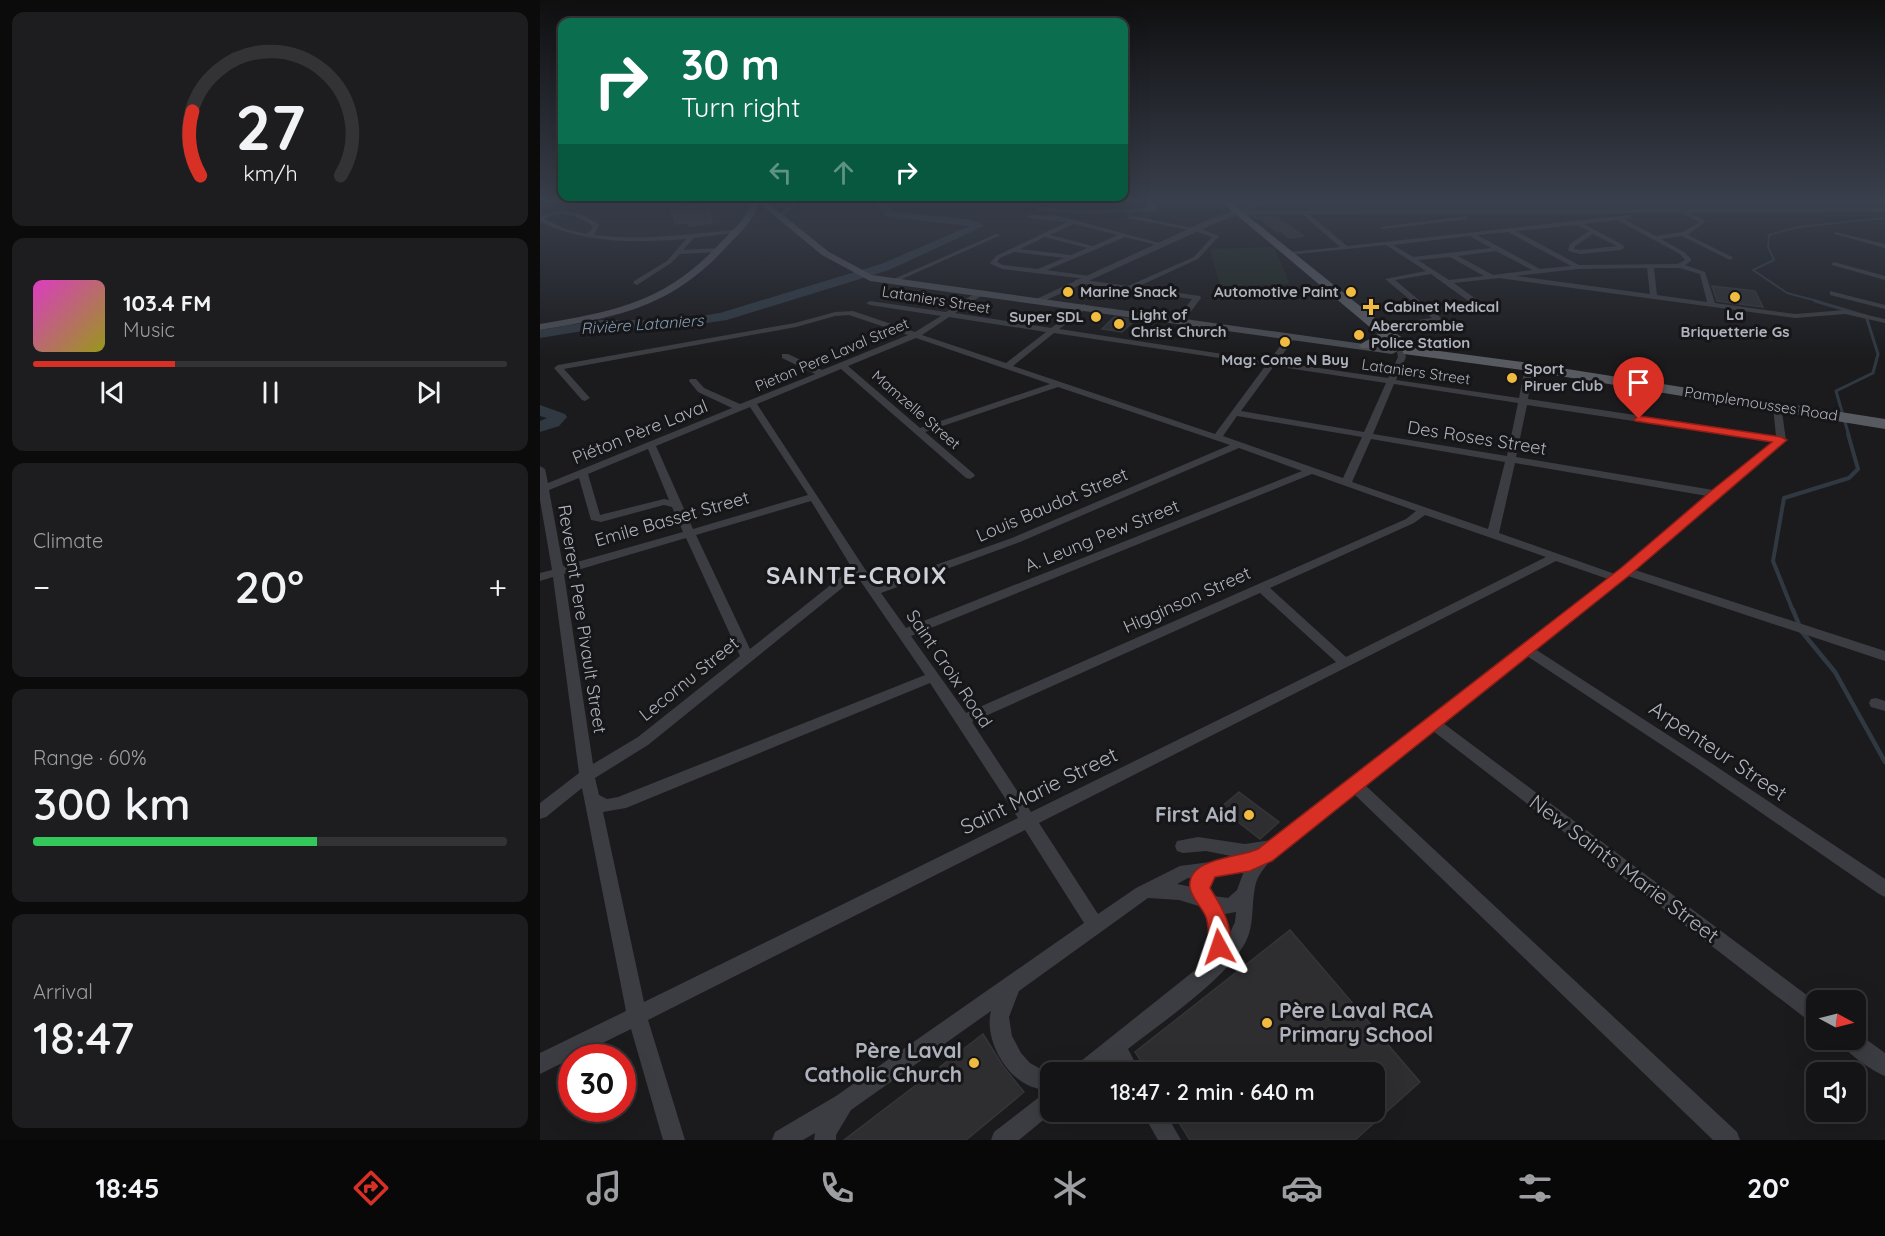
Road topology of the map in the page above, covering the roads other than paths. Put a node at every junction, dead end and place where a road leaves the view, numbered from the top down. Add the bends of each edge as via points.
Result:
1 (678, 253) edge
2 (718, 253) edge
3 (830, 253) edge
4 (957, 253) edge
5 (1005, 253) edge
6 (1039, 253) edge
7 (1081, 253) edge
8 (1141, 253) edge
9 (1202, 253) edge
10 (1297, 253) edge
11 (1403, 253) edge
12 (1458, 253) edge
13 (1504, 253) edge
14 (1552, 253) edge
15 (1683, 253) edge
16 (1720, 253) edge
17 (1290, 254) joint
18 (1450, 254) junction
19 (1071, 257) junction
20 (1730, 258) dead end
21 (1412, 259) junction
22 (1834, 264) dead end
23 (1650, 266) junction
24 (1680, 266) junction
25 (1578, 267) junction
26 (1039, 271) junction
27 (1433, 272) junction
28 (1538, 272) junction
29 (1494, 276) junction
30 (1088, 277) junction
31 (1885, 278) edge
32 (1078, 281) junction
33 (891, 282) junction
34 (1448, 282) junction
35 (637, 283) dead end
36 (1129, 289) junction
37 (1203, 291) dead end
38 (982, 292) junction
39 (1833, 292) dead end
40 (1195, 297) junction
41 (1654, 298) junction
42 (1038, 300) junction
43 (870, 303) dead end
44 (1084, 306) junction
45 (1712, 306) junction
46 (1885, 307) edge
47 (1186, 312) dead end
48 (1432, 313) junction
49 (947, 315) junction
50 (1885, 321) edge
51 (540, 327) edge
52 (1052, 331) junction
53 (916, 335) junction
54 (1292, 336) junction
55 (1394, 342) junction
56 (1361, 345) joint
57 (785, 356) dead end
58 (1270, 364) junction
59 (843, 366) junction
60 (1006, 367) junction
61 (1529, 367) junction
62 (823, 374) junction
63 (693, 381) dead end
64 (1391, 382) junction
65 (1057, 384) junction
66 (585, 398) dead end
67 (1521, 401) junction
68 (746, 406) junction
69 (1778, 407) junction
70 (1234, 413) junction
71 (1885, 424) edge
72 (920, 431) junction
73 (1217, 437) junction
74 (1366, 437) junction
75 (1781, 440) junction
76 (651, 445) junction
77 (1239, 445) junction
78 (1510, 461) junction
79 (540, 469) edge
80 (1313, 471) junction
81 (583, 473) junction
82 (970, 476) dead end
83 (1347, 482) junction
84 (542, 490) edge
85 (1715, 494) junction
86 (814, 496) junction
87 (677, 505) junction
88 (1424, 510) junction
89 (689, 533) junction
90 (1493, 534) junction
91 (1557, 556) junction
92 (858, 569) junction
93 (558, 572) junction
94 (1621, 575) junction
95 (540, 577) edge
96 (1261, 587) junction
97 (875, 591) junction
98 (903, 634) junction
99 (1527, 651) junction
100 (1885, 656) edge
101 (747, 657) junction
102 (1345, 663) junction
103 (933, 677) junction
104 (963, 720) junction
105 (1432, 723) junction
106 (587, 775) junction
107 (1354, 785) junction
108 (592, 800) junction
109 (540, 812) edge
110 (1029, 820) junction
111 (1183, 846) dead end
112 (1270, 851) junction
113 (1222, 868) junction
114 (1885, 889) edge
115 (1246, 890) junction
116 (1142, 893) junction
117 (1208, 902) junction
118 (1096, 926) junction
119 (1209, 972) junction
120 (1016, 984) junction
121 (1806, 1006) edge
122 (637, 1014) junction
123 (1115, 1048) junction
124 (1863, 1050) edge
125 (1096, 1062) edge
126 (1124, 1062) edge
127 (540, 1064) edge
128 (1885, 1066) edge
129 (1040, 1079) edge
130 (844, 1103) junction
131 (1040, 1108) edge
132 (1159, 1122) edge
133 (674, 1140) edge
134 (783, 1140) edge
135 (825, 1140) edge
136 (1002, 1140) edge
137 (1170, 1140) edge
138 (1728, 1140) edge

1 - 35 street
2 - 51 main road via 678,287 634,309
3 - 33 main road via 858,273
4 - 33 street
5 - 26 street via 993,263
6 - 19 street
7 - 19 street
8 - 30 street
9 - 36 street
10 - 17 street
11 - 21 street
12 - 18 street
13 - 28 street
14 - 25 street
15 - 24 street via 1689,260
16 - 20 street
17 - 55 main road
18 - 21 street
18 - 29 street
19 - 26 street
21 - 27 street
22 - 31 street
23 - 24 street
23 - 25 street
23 - 41 street
24 - 45 street via 1703,273
25 - 28 street
26 - 30 street
27 - 34 street
27 - 48 street via 1389,279
28 - 29 street
29 - 34 street
29 - 41 street
30 - 32 street
32 - 36 street
32 - 42 street
33 - 38 main road
34 - 48 street via 1477,304
36 - 40 street
37 - 40 street
38 - 42 main road
38 - 49 street, Pieton Pere Laval Street
39 - 46 street
40 - 47 street via 1197,300
41 - 45 street
42 - 44 main road
43 - 49 street, Lataniers Street
44 - 52 street
44 - 54 main road
45 - 50 street via 1800,317 1843,312
48 - 55 street via 1438,319
49 - 52 street, Lataniers Street
49 - 53 street, Pieton Pere Laval Street
52 - 58 street, Lataniers Street
52 - 60 street
53 - 59 street, Pieton Pere Laval Street
53 - 60 street
53 - 66 street via 845,313 558,369
54 - 56 main road
54 - 58 street
55 - 56 main road
55 - 61 main road, Pamplemousses Road
55 - 64 street via 1402,357
57 - 62 street
58 - 64 street, Lataniers Street
58 - 70 street
59 - 62 street, Pieton Pere Laval Street
59 - 72 street, Mamzelle Street
60 - 65 street
61 - 67 street
61 - 69 main road, Pamplemousses Road
62 - 68 street, Pieton Pere Laval Street
63 - 68 street via 701,390
64 - 67 street, Lataniers Street
64 - 74 street
65 - 72 street
65 - 73 street
67 - 75 street, Lataniers Street
67 - 78 street
68 - 76 street, Piéton Père Laval
68 - 86 street, Saint Croix Road
69 - 71 main road, Pamplemousses Road
69 - 75 street
70 - 73 street
70 - 74 street, Des Roses Street
72 - 82 street, Mamzelle Street
73 - 77 street
74 - 78 street, Des Roses Street
74 - 83 street
75 - 85 street
76 - 81 street, Piéton Père Laval
76 - 87 street
77 - 80 street
77 - 97 street, Louis Baudot Street via 1016,540
78 - 85 street, Des Roses Street
78 - 90 street
79 - 84 street, Reverent Pere Pivault Street
80 - 83 street
80 - 98 street, A. Leung Pew Street
81 - 84 street, Piéton Père Laval
81 - 87 street via 595,518 663,502
83 - 88 street
84 - 93 street, Reverent Pere Pivault Street
85 - 94 street
86 - 89 street, Emile Basset Street
86 - 92 street, Saint Croix Road
87 - 89 street
88 - 90 street
88 - 96 street, Higginson Street via 1410,521
89 - 93 street, Emile Basset Street
89 - 101 street
90 - 91 street
91 - 94 street
91 - 102 street, Saint Marie Street
92 - 97 street, Saint Croix Road
92 - 101 street, Lecornu Street
93 - 95 street, Emile Basset Street
93 - 106 street, Reverent Pere Pivault Street
94 - 99 street
94 - 100 street
96 - 102 street
96 - 104 street, Higginson Street
97 - 98 street, Saint Croix Road
98 - 103 street, Saint Croix Road
99 - 105 street
99 - 114 street, Arpenteur Street
101 - 106 street, Lecornu Street via 643,741
102 - 110 street, Saint Marie Street
103 - 104 street, Saint Croix Road
103 - 108 street via 620,803 605,806
104 - 110 street, Saint Croix Road
105 - 107 street
105 - 121 street, New Saints Marie Street
106 - 108 street, Reverent Pere Pivault Street
106 - 109 street, Lecornu Street
107 - 112 street
107 - 138 street
108 - 122 street, Reverent Pere Pivault Street
110 - 118 street, Saint Croix Road
110 - 122 street, Saint Marie Street
111 - 112 street via 1191,843
112 - 113 street via 1250,862
112 - 115 street via 1255,866
113 - 115 street via 1241,874
113 - 116 street via 1186,871
113 - 117 street via 1208,871 1200,883
115 - 117 street via 1232,906 1219,907
115 - 119 street via 1244,922 1237,940
116 - 117 street via 1166,890
116 - 118 street
117 - 119 street via 1216,916 1219,938
118 - 120 street
119 - 123 street
120 - 129 street via 1001,1004 998,1024 1002,1042 1019,1068
120 - 130 street
122 - 127 street, Saint Marie Street
122 - 133 street, Reverent Pere Pivault Street
123 - 125 street
123 - 126 street
124 - 128 street
130 - 134 street
130 - 135 street
131 - 136 street
132 - 137 street

